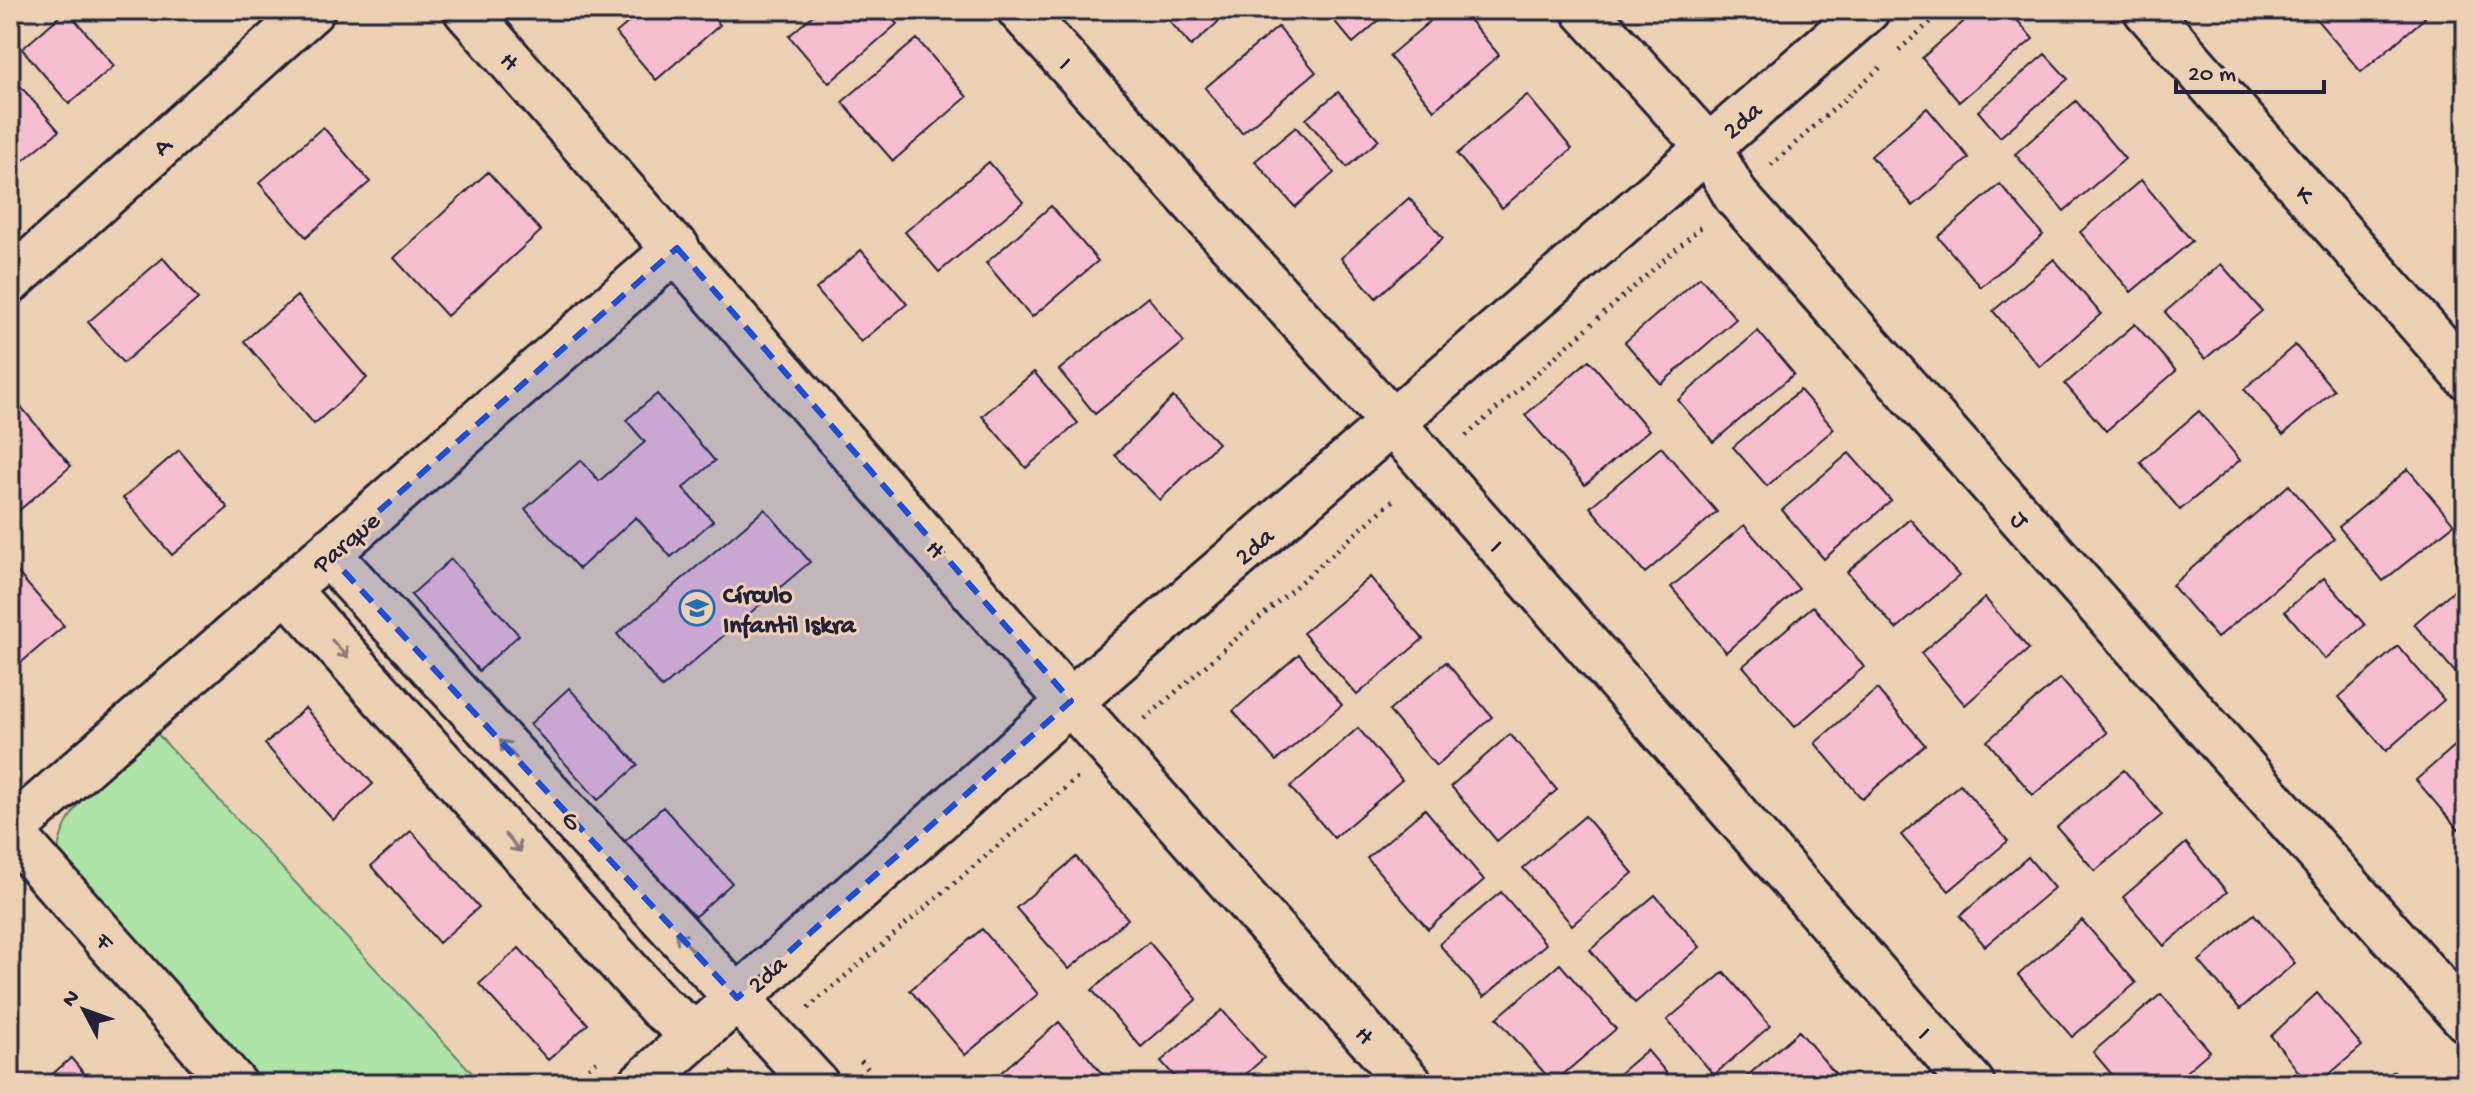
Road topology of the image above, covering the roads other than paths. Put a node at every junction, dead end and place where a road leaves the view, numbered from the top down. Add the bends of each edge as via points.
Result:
1 (312, 10) edge
2 (466, 10) edge
3 (1020, 10) edge
4 (1584, 10) edge
5 (1867, 10) edge
6 (2146, 10) edge
7 (1709, 148) junction
8 (677, 248) junction
9 (10, 281) edge
10 (2466, 376) edge
11 (1393, 424) junction
12 (329, 555) junction
13 (288, 591) junction
14 (1071, 701) junction
15 (10, 831) edge
16 (737, 998) junction
17 (2466, 1019) edge
18 (697, 1035) junction
19 (234, 1084) edge
20 (641, 1084) edge
21 (816, 1084) edge
22 (1410, 1084) edge
23 (1972, 1084) edge

1 - 9 street, A
2 - 8 street, H
3 - 11 street, I
4 - 7 street, J
5 - 7 street, 2da
6 - 10 street, K
7 - 11 street, 2da
7 - 17 street, J via 1736,196
8 - 12 street, Parque
8 - 14 street, H
11 - 14 street, 2da
11 - 23 street, I
12 - 13 street, Parque
16 -> 12 street, G
13 - 15 street, Parque
13 -> 18 street via 660,1007
14 - 16 street, 2da
14 - 22 street, H
15 - 19 street, F
16 - 18 street, 2da
16 - 21 street, G
18 - 20 street, 2da

